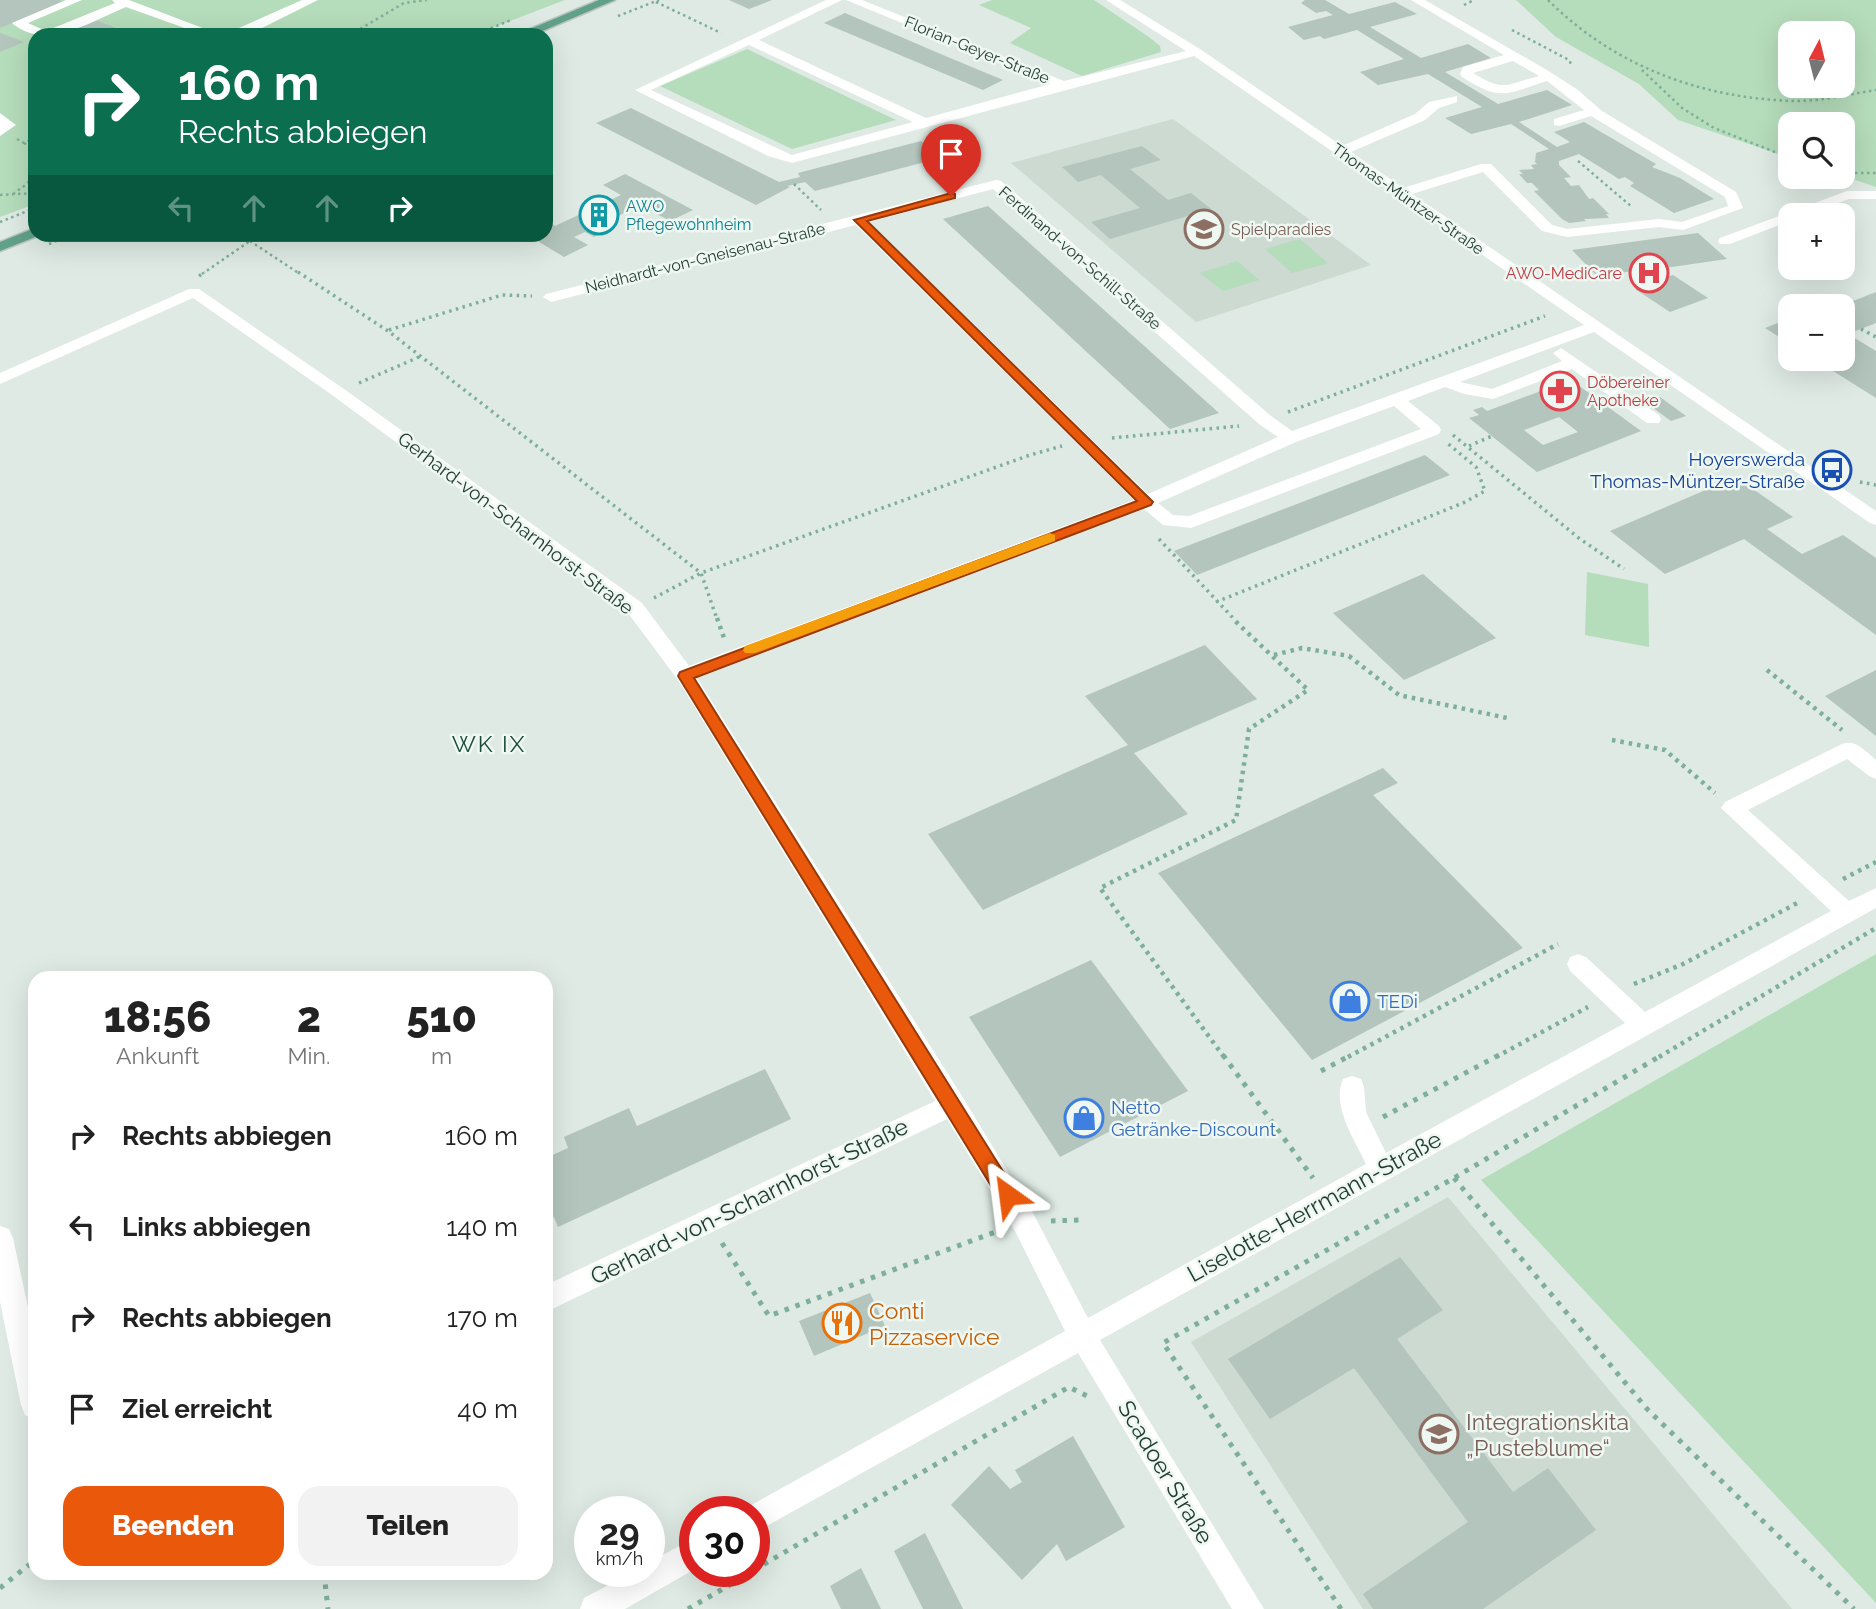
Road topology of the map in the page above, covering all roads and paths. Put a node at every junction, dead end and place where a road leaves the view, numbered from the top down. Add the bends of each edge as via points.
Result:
1 (76, 0) edge
2 (312, 0) edge
3 (408, 0) edge
4 (427, 0) edge
5 (609, 0) edge
6 (836, 0) edge
7 (852, 0) edge
8 (1112, 0) edge
9 (1417, 0) edge
10 (1474, 0) edge
11 (1548, 0) edge
12 (122, 1) edge
13 (655, 2) edge
14 (404, 3) junction
15 (1474, 10) dead end
16 (30, 28) edge
17 (62, 28) edge
18 (196, 28) edge
19 (252, 28) edge
20 (362, 28) edge
21 (539, 28) edge
22 (1510, 29) dead end
23 (747, 42) junction
24 (1196, 52) junction
25 (1515, 56) junction
26 (1571, 64) dead end
27 (1641, 69) junction
28 (1549, 77) junction
29 (1063, 85) junction
30 (1876, 90) edge
31 (1452, 99) dead end
32 (1593, 111) junction
33 (0, 117) edge
34 (1559, 122) dead end
35 (926, 123) junction
36 (0, 132) edge
37 (24, 143) dead end
38 (28, 145) edge
39 (1341, 152) junction
40 (1778, 153) edge
41 (1578, 161) dead end
42 (1855, 173) edge
43 (1876, 173) edge
44 (28, 183) edge
45 (794, 184) dead end
46 (28, 193) edge
47 (1401, 193) junction
48 (13, 194) junction
49 (0, 195) edge
50 (1876, 195) edge
51 (1826, 203) edge
52 (28, 211) edge
53 (1636, 211) dead end
54 (859, 220) junction
55 (1778, 221) edge
56 (0, 222) edge
57 (837, 225) junction
58 (28, 235) edge
59 (1725, 241) dead end
60 (249, 242) edge
61 (252, 242) edge
62 (0, 247) edge
63 (194, 292) junction
64 (551, 297) joint
65 (1551, 313) dead end
66 (1594, 327) junction
67 (1861, 328) dead end
68 (388, 331) junction
69 (1876, 337) edge
70 (1550, 343) junction
71 (419, 357) junction
72 (1572, 363) junction
73 (0, 379) edge
74 (1447, 382) junction
75 (338, 392) junction
76 (1397, 400) junction
77 (1653, 419) dead end
78 (1265, 420) junction
79 (1433, 430) junction
80 (1492, 436) dead end
81 (1290, 438) junction
82 (1082, 441) junction
83 (1469, 446) junction
84 (1138, 505) junction
85 (1876, 519) edge
86 (1624, 569) dead end
87 (701, 573) junction
88 (1216, 602) junction
89 (635, 608) junction
90 (1273, 655) junction
91 (730, 657) junction
92 (1767, 670) dead end
93 (685, 676) junction
94 (1507, 718) dead end
95 (1843, 731) dead end
96 (1612, 740) dead end
97 (1876, 771) edge
98 (1732, 808) junction
99 (1876, 897) edge
100 (1848, 913) junction
101 (1876, 928) edge
102 (1558, 944) dead end
103 (1578, 964) dead end
104 (1643, 1025) junction
105 (1321, 1071) dead end
106 (1352, 1087) dead end
107 (953, 1104) junction
108 (1381, 1169) junction
109 (1454, 1178) junction
110 (1328, 1198) junction
111 (708, 1220) junction
112 (1081, 1220) dead end
113 (1024, 1222) junction
114 (0, 1238) edge
115 (553, 1296) edge
116 (1082, 1335) junction
117 (28, 1372) edge
118 (1090, 1397) dead end
119 (770, 1510) edge
120 (770, 1561) edge
121 (679, 1562) edge
122 (28, 1566) edge
123 (325, 1580) edge
124 (726, 1587) edge
125 (0, 1588) edge
126 (328, 1609) edge
127 (595, 1609) edge
128 (688, 1609) edge
129 (1249, 1609) edge
130 (1341, 1609) edge
131 (1853, 1609) edge

1 - 16 street via 18,23
2 - 19 street
3 - 14 path
4 - 14 path
5 - 21 main road
6 - 23 street
7 - 29 street, Florian-Geyer-Straße
8 - 24 street, Thomas-Müntzer-Straße
9 - 25 street
10 - 15 path via 1463,4
11 - 27 path via 1589,36
12 - 17 street
12 - 18 street
13 - 23 path
14 - 20 path
22 - 26 path
23 - 35 street
23 - 35 street, Florian-Geyer-Straße via 641,90 792,159
24 - 29 street, Florian-Geyer-Straße
24 - 39 street, Thomas-Müntzer-Straße
25 - 28 street
25 - 28 street via 1466,74 1490,89 1503,90
27 - 30 path via 1725,92 1797,101
27 - 40 path via 1682,108 1714,128
28 - 32 street
29 - 35 street, Florian-Geyer-Straße
31 - 39 street
32 - 34 street
32 - 47 street via 1731,195 1736,208 1683,226 1659,223 1567,233 1547,228 1486,167
33 - 36 street via 9,125
37 - 38 path
39 - 47 street, Thomas-Müntzer-Straße
41 - 53 path
42 - 43 path
44 - 48 path
45 - 57 path
46 - 48 path
47 - 66 street, Thomas-Müntzer-Straße
48 - 49 path
50 - 51 street via 1847,195
52 - 56 path
54 - 57 street, Neidhardt-von-Gneisenau-Straße
54 - 78 street, Ferdinand-von-Schill-Straße via 996,184
54 - 82 street
55 - 59 street
57 - 64 street, Neidhardt-von-Gneisenau-Straße
58 - 62 main road
60 - 63 path via 196,278
61 - 68 path
63 - 73 street
63 - 75 street, Gerhard-von-Scharnhorst-Straße
64 - 68 path via 502,295
65 - 78 path
66 - 70 street
66 - 85 street, Thomas-Müntzer-Straße
67 - 69 path
68 - 71 path
70 - 72 street
70 - 74 street
71 - 75 path
71 - 87 path
72 - 74 street via 1493,394
72 - 77 street
74 - 76 street
75 - 89 street, Gerhard-von-Scharnhorst-Straße
76 - 79 street
76 - 81 street
78 - 81 street, Ferdinand-von-Schill-Straße
78 - 82 path via 1223,429
79 - 83 path via 1444,429
79 - 84 street via 1191,522 1169,521
79 - 88 path via 1476,467 1485,491
80 - 83 path
81 - 84 street
82 - 84 street
82 - 87 path via 1030,455
83 - 86 path via 1580,539
84 - 88 path
84 - 91 street
87 - 89 path
87 - 91 path
88 - 90 path
89 - 93 street, Gerhard-von-Scharnhorst-Straße
90 - 94 path via 1302,648 1349,656 1399,695
90 - 110 path via 1308,690 1249,729 1236,820 1100,888
91 - 93 street
92 - 95 path
93 - 107 street, Gerhard-von-Scharnhorst-Straße
96 - 98 path via 1665,750
97 - 98 street via 1849,749
98 - 100 street
99 - 100 street, Liselotte-Herrmann-Straße
100 - 104 street, Liselotte-Herrmann-Straße
101 - 109 path
102 - 105 path
103 - 104 street
104 - 108 street, Liselotte-Herrmann-Straße
106 - 108 street via 1353,1112
107 - 111 street, Gerhard-von-Scharnhorst-Straße
107 - 113 street, Gerhard-von-Scharnhorst-Straße
108 - 110 street, Liselotte-Herrmann-Straße
109 - 130 path via 1163,1343
109 - 131 path via 1648,1410
110 - 116 street, Liselotte-Herrmann-Straße
111 - 113 path via 769,1316
111 - 115 street, Gerhard-von-Scharnhorst-Straße
112 - 113 path
113 - 116 street, Gerhard-von-Scharnhorst-Straße
114 - 117 street
116 - 119 street, Liselotte-Herrmann-Straße
116 - 129 street, Scadoer Straße
118 - 120 path via 1069,1387
121 - 127 street
122 - 125 path
123 - 126 path
124 - 128 path

